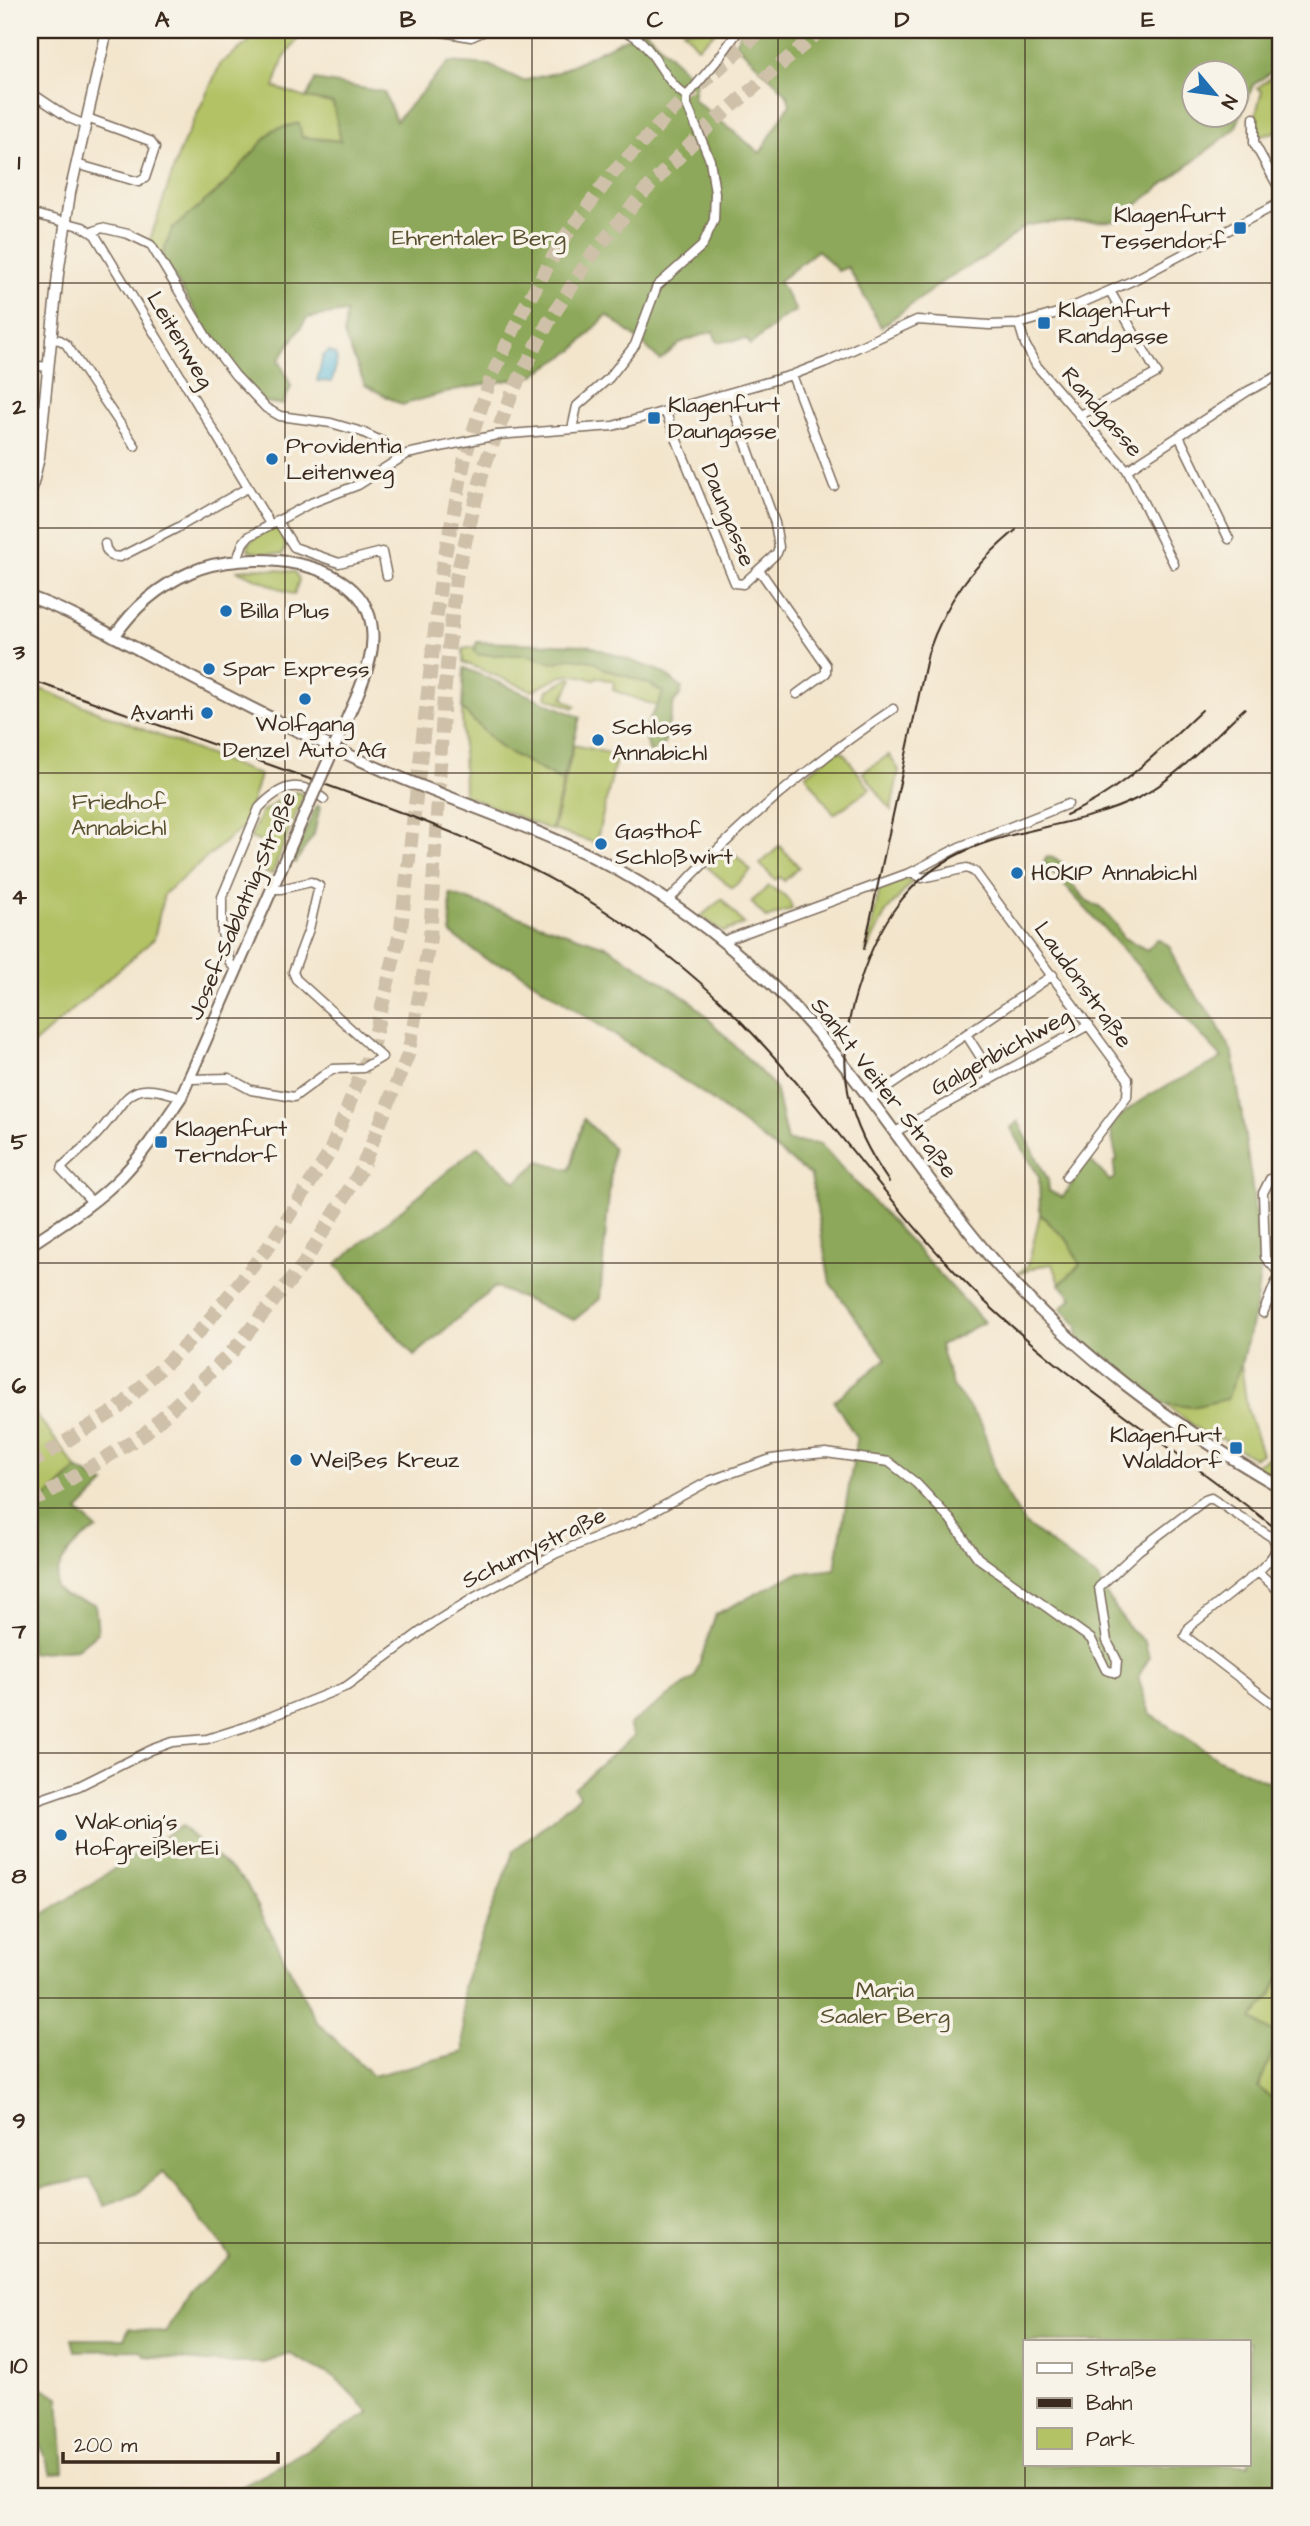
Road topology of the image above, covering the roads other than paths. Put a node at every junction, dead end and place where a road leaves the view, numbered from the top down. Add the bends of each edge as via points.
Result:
1 (107, 30) edge
2 (432, 30) edge
3 (488, 30) edge
4 (618, 30) edge
5 (739, 30) edge
6 (628, 31) edge
7 (30, 92) edge
8 (687, 96) junction
9 (1254, 118) dead end
10 (86, 122) junction
11 (76, 164) junction
12 (1280, 190) edge
13 (1280, 205) edge
14 (30, 213) edge
15 (66, 222) junction
16 (92, 232) junction
17 (1110, 291) junction
18 (1019, 324) junction
19 (50, 339) junction
20 (30, 365) edge
21 (48, 368) junction
22 (1280, 374) edge
23 (792, 375) junction
24 (728, 394) junction
25 (665, 411) junction
26 (1079, 416) junction
27 (572, 429) junction
28 (1179, 436) junction
29 (135, 446) dead end
30 (399, 458) junction
31 (1127, 470) junction
32 (834, 486) dead end
33 (247, 488) junction
34 (30, 496) edge
35 (273, 522) junction
36 (1229, 539) dead end
37 (105, 544) dead end
38 (237, 560) junction
39 (1174, 564) dead end
40 (760, 571) junction
41 (387, 576) dead end
42 (30, 597) edge
43 (114, 636) junction
44 (797, 694) dead end
45 (893, 709) dead end
46 (324, 799) dead end
47 (1068, 804) dead end
48 (912, 872) junction
49 (272, 889) junction
50 (668, 901) junction
51 (723, 941) junction
52 (236, 970) junction
53 (1053, 975) junction
54 (1089, 1025) junction
55 (966, 1034) junction
56 (190, 1079) junction
57 (990, 1080) junction
58 (181, 1097) junction
59 (871, 1099) junction
60 (895, 1132) junction
61 (1280, 1174) edge
62 (1066, 1177) dead end
63 (92, 1202) junction
64 (30, 1245) edge
65 (1280, 1273) edge
66 (1263, 1312) dead end
67 (1280, 1486) edge
68 (1258, 1572) junction
69 (1280, 1592) edge
70 (1280, 1709) edge
71 (30, 1803) edge

1 - 10 street
2 - 3 street via 471,37
4 - 6 street
5 - 8 street
6 - 8 street via 673,86
7 - 10 street via 69,118
8 - 27 street via 710,160 714,220 702,246 657,286 635,345 609,378 577,407
9 - 12 street via 1254,144
10 - 11 street
10 - 11 street via 150,141 155,148 145,178 139,182
11 - 15 street
13 - 17 street
14 - 15 street
15 - 16 street
15 - 19 street
16 - 30 street via 102,228 151,245 209,341 265,408 280,416 362,432 383,442
16 - 33 street, Leitenweg
17 - 18 street
17 - 26 street via 1157,373
18 - 23 street via 918,320
18 - 26 street, Randgasse via 1036,365
19 - 21 street
19 - 29 street via 66,344
20 - 21 street
21 - 34 street
22 - 28 street
23 - 24 street
23 - 32 street
24 - 25 street
24 - 40 street, Daungasse via 779,539 777,553
25 - 27 street via 613,426
25 - 40 street, Daungasse via 735,583 743,584
26 - 31 street, Randgasse
27 - 30 street via 497,435
28 - 31 street
28 - 36 street
30 - 35 street via 358,485
31 - 39 street, Randgasse
33 - 35 street, Leitenweg
33 - 37 street via 120,557 110,556
35 - 38 street via 243,543
35 - 41 street, Leitenweg via 294,547 339,562 382,552
38 - 43 main road, Josef-Sablatnig-Straße via 192,571 168,584 144,601
38 - 49 main road, Josef-Sablatnig-Straße, bridge via 274,560 339,580 360,599 370,618 373,643 356,696
40 - 44 street via 826,665 826,673
42 - 43 main road, Sankt Veiter Straße
43 - 50 main road, Sankt Veiter Straße via 344,753 567,844
45 - 50 street via 832,750 753,814
46 - 52 street via 305,788 289,786 259,808 222,897 222,933
47 - 48 street, Laudonstraße via 959,847
48 - 51 street, Laudonstraße
48 - 53 street, Laudonstraße via 922,878 967,868 975,872
49 - 52 main road, Josef-Sablatnig-Straße
49 - 56 street via 312,882 319,886 293,968 295,976 382,1057 363,1068 332,1069 294,1097 251,1090 229,1078
50 - 51 main road, Sankt Veiter Straße
51 - 59 main road, Sankt Veiter Straße via 808,1021
52 - 56 main road, Josef-Sablatnig-Straße
53 - 54 street, Laudonstraße
53 - 55 street
54 - 57 street, Galgenbichlweg
54 - 62 street, Laudonstraße via 1128,1079 1129,1091
55 - 57 street
55 - 59 street
56 - 58 main road, Josef-Sablatnig-Straße
57 - 60 street, Galgenbichlweg
58 - 63 main road, Josef-Sablatnig-Straße via 143,1153
58 - 63 street via 145,1089 130,1093 102,1130 66,1162 62,1170
59 - 60 main road, Sankt Veiter Straße
60 - 67 main road, Sankt Veiter Straße via 990,1257 1072,1342 1159,1411
61 - 65 street via 1270,1179 1264,1193 1265,1257
63 - 64 main road, Josef-Sablatnig-Straße
65 - 66 street
68 - 69 street
68 - 70 street via 1189,1626 1185,1636
68 - 71 street, Schumystraße via 1276,1553 1273,1538 1211,1498 1205,1500 1099,1587 1116,1673 1106,1670 1091,1639 978,1558 950,1519 889,1462 826,1453 771,1460 709,1481 634,1522 517,1573 427,1627 347,1686 245,1727 151,1750 79,1786

